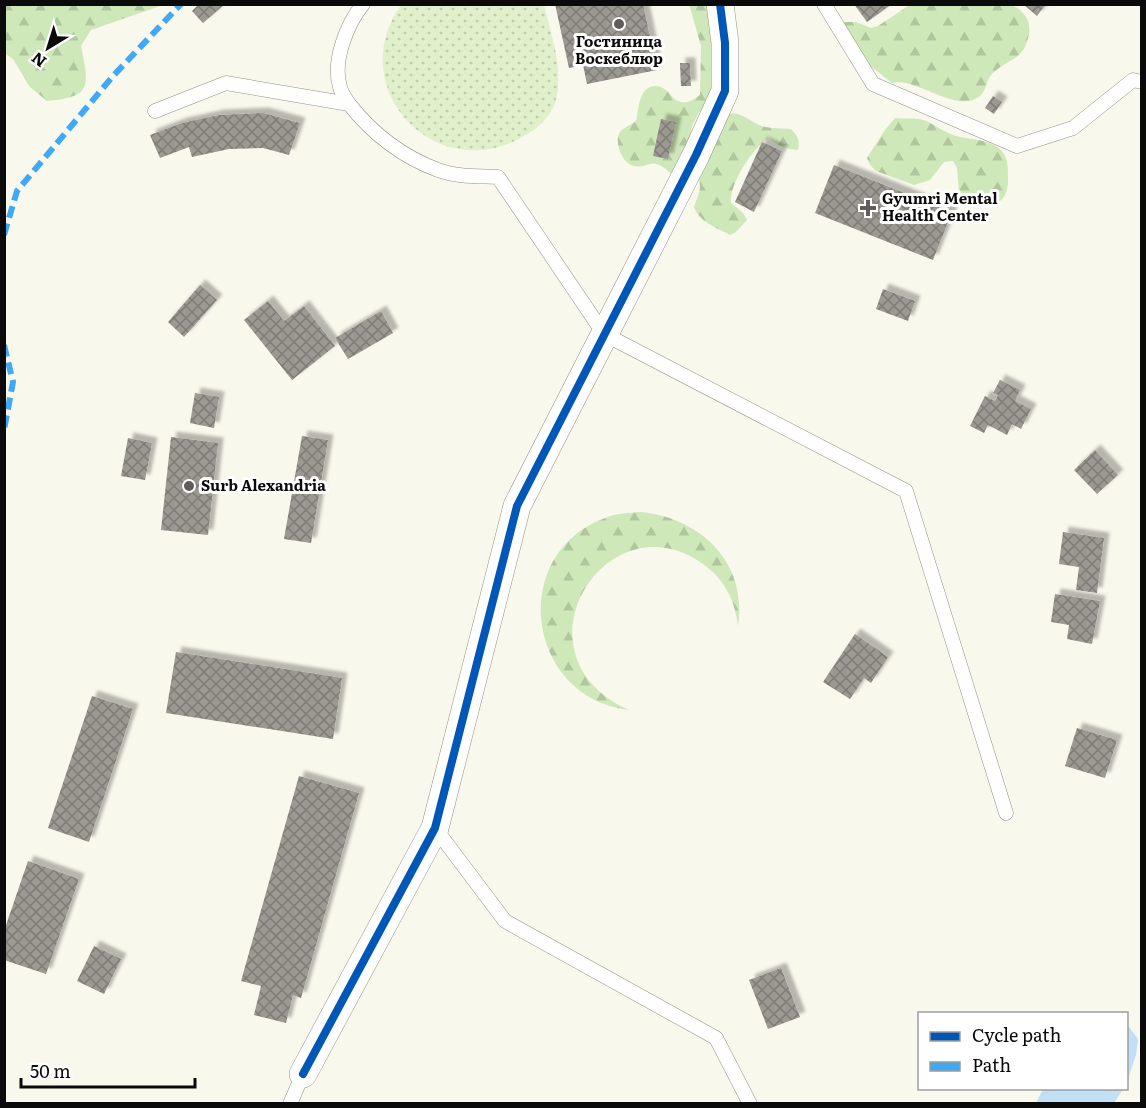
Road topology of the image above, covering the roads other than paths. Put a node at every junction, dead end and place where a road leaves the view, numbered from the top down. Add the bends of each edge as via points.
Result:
1 (363, 4) edge
2 (720, 4) edge
3 (824, 4) edge
4 (1142, 82) edge
5 (349, 104) junction
6 (155, 111) dead end
7 (604, 334) junction
8 (1006, 813) dead end
9 (435, 828) junction
10 (303, 1074) joint
11 (290, 1104) edge
12 (750, 1104) edge

1 - 5 lane via 344,36 339,62 339,86
2 - 7 street via 725,43 724,91 696,155
3 - 4 lane via 873,84 1017,146 1073,128 1133,80
5 - 6 lane via 226,83
5 - 7 lane via 386,142 438,170 463,176 498,177
7 - 8 lane via 906,491
7 - 9 street via 517,506
9 - 10 street
9 - 12 lane via 505,921 716,1038
10 - 11 lane

